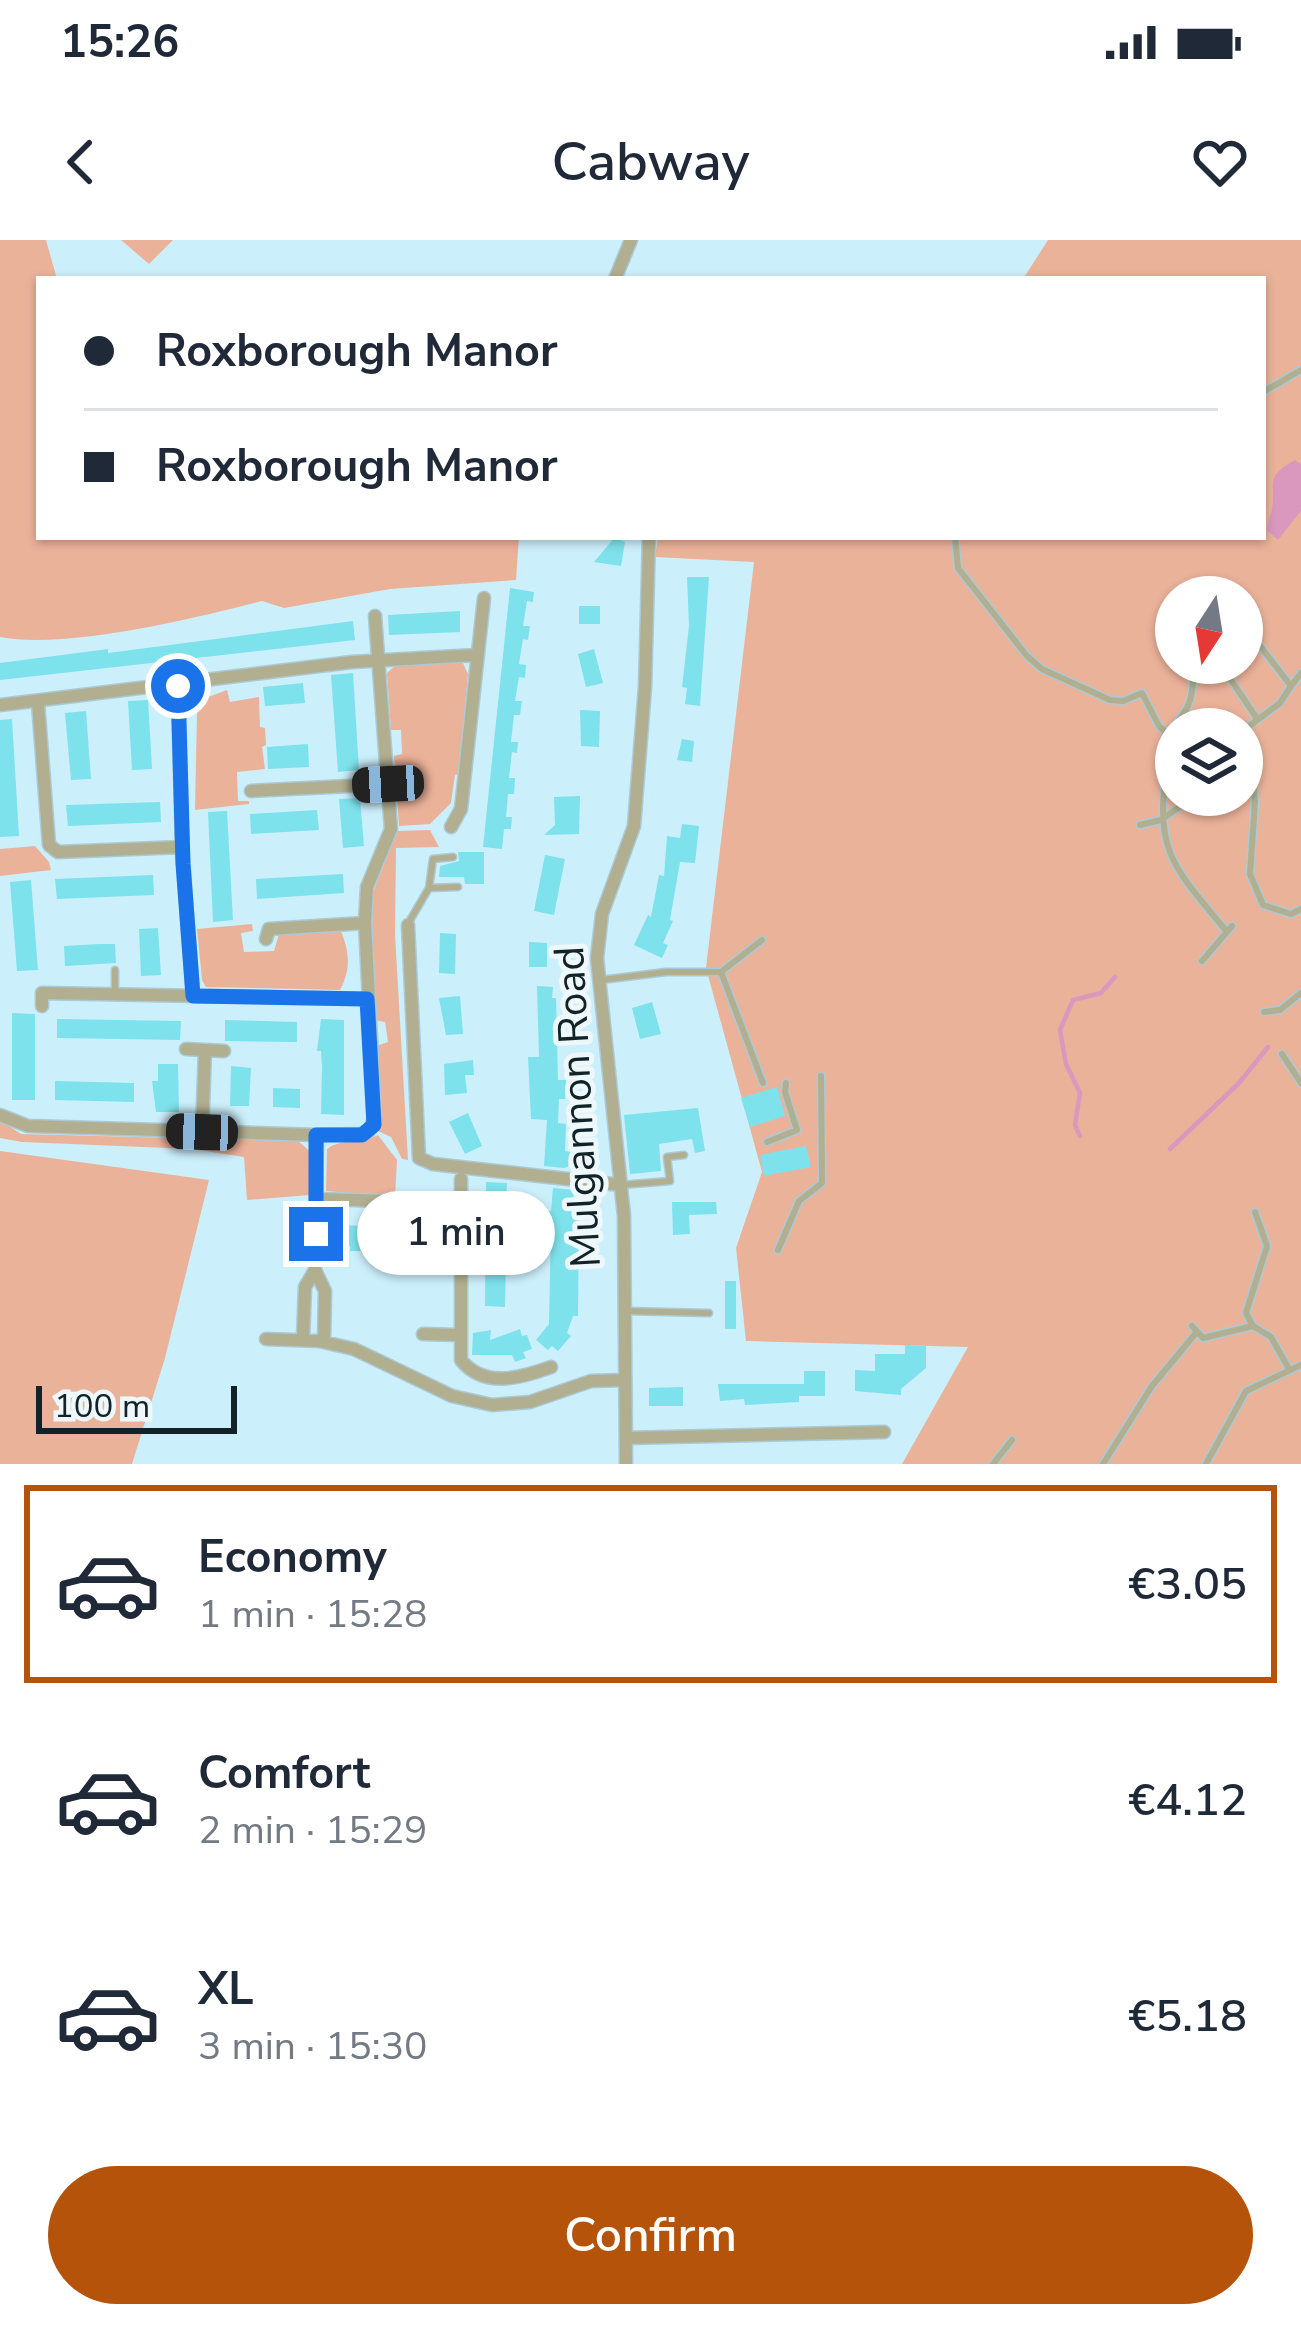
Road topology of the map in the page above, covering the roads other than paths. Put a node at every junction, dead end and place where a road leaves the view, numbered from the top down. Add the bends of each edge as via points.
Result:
1 (631, 240) edge
2 (616, 276) edge
3 (1301, 370) edge
4 (1266, 390) edge
5 (649, 540) edge
6 (956, 540) edge
7 (484, 598) dead end
8 (375, 616) dead end
9 (1263, 650) edge
10 (476, 655) junction
11 (378, 661) junction
12 (1301, 673) edge
13 (178, 686) junction
14 (1291, 686) junction
15 (38, 703) junction
16 (0, 705) edge
17 (1263, 713) edge
18 (1155, 718) edge
19 (258, 774) dead end
20 (388, 784) junction
21 (1161, 816) edge
22 (1167, 816) edge
23 (1254, 816) edge
24 (1161, 820) junction
25 (1140, 825) dead end
26 (451, 827) dead end
27 (182, 847) junction
28 (453, 857) dead end
29 (458, 887) dead end
30 (430, 888) junction
31 (1301, 909) edge
32 (365, 922) junction
33 (408, 925) joint
34 (266, 939) dead end
35 (762, 940) dead end
36 (1202, 961) dead end
37 (116, 970) dead end
38 (721, 972) junction
39 (598, 980) junction
40 (1301, 993) edge
41 (115, 994) junction
42 (193, 996) junction
43 (367, 999) junction
44 (42, 1006) dead end
45 (1264, 1012) dead end
46 (186, 1049) dead end
47 (205, 1050) junction
48 (224, 1051) dead end
49 (1282, 1054) dead end
50 (821, 1076) dead end
51 (763, 1083) dead end
52 (786, 1083) dead end
53 (1301, 1083) edge
54 (0, 1115) edge
55 (202, 1132) junction
56 (316, 1135) junction
57 (767, 1142) dead end
58 (684, 1154) dead end
59 (461, 1180) dead end
60 (621, 1185) junction
61 (318, 1199) junction
62 (461, 1203) junction
63 (1255, 1212) dead end
64 (778, 1250) dead end
65 (315, 1270) junction
66 (622, 1311) junction
67 (709, 1312) dead end
68 (1253, 1326) junction
69 (423, 1334) dead end
70 (460, 1335) junction
71 (266, 1339) dead end
72 (303, 1339) junction
73 (324, 1342) junction
74 (1301, 1365) edge
75 (551, 1367) dead end
76 (1289, 1369) junction
77 (624, 1380) junction
78 (884, 1432) dead end
79 (626, 1438) junction
80 (1012, 1440) dead end
81 (622, 1463) edge
82 (993, 1464) edge
83 (1102, 1464) edge
84 (1206, 1464) edge

1 - 2 street
3 - 4 lane
5 - 39 street, Mulgannon Road via 638,793 602,914
6 - 18 lane via 958,568 1027,656 1110,700 1142,693
7 - 10 street
8 - 11 street
9 - 14 lane
10 - 11 street
10 - 26 street via 461,809
11 - 13 street
11 - 20 street
12 - 14 lane
13 - 15 street
13 - 27 street
14 - 17 lane
15 - 16 street
15 - 27 street via 50,844 58,852
19 - 20 street via 255,791
20 - 32 street via 391,829 368,887
21 - 24 lane
22 - 24 lane
23 - 31 lane via 1250,874 1263,905 1291,914
24 - 25 lane
24 - 36 lane via 1176,869 1229,929
27 - 42 street
28 - 30 lane via 433,859
29 - 30 lane
30 - 33 lane
32 - 34 street via 269,928
32 - 43 street
33 - 60 street via 419,1158
35 - 38 lane
37 - 41 lane
38 - 39 lane
38 - 51 lane
39 - 60 street, Mulgannon Road
40 - 45 lane
41 - 42 street
41 - 44 street via 41,993
42 - 43 street
43 - 56 street via 374,1125 362,1135
46 - 47 street
47 - 48 street
47 - 55 street
49 - 53 lane
50 - 64 lane via 822,1183 799,1202
52 - 57 lane via 796,1130
54 - 55 street via 28,1126
55 - 56 street
56 - 61 street
58 - 60 lane via 667,1157 670,1181
59 - 62 street
60 - 66 street, Mulgannon Road
61 - 62 street
61 - 65 street
62 - 70 street
63 - 68 lane via 1267,1246 1246,1313
65 - 72 street via 302,1300
65 - 73 street via 325,1291
66 - 67 lane
66 - 77 street, Mulgannon Road
68 - 76 lane via 1271,1337
68 - 83 lane via 1203,1338 1194,1330
69 - 70 street
70 - 75 street via 461,1360 482,1376
71 - 72 street
72 - 73 street
73 - 77 street via 491,1406
74 - 76 lane
76 - 84 lane via 1238,1400
77 - 79 street, Mulgannon Road
78 - 79 street
79 - 81 street, Mulgannon Road
80 - 82 lane

